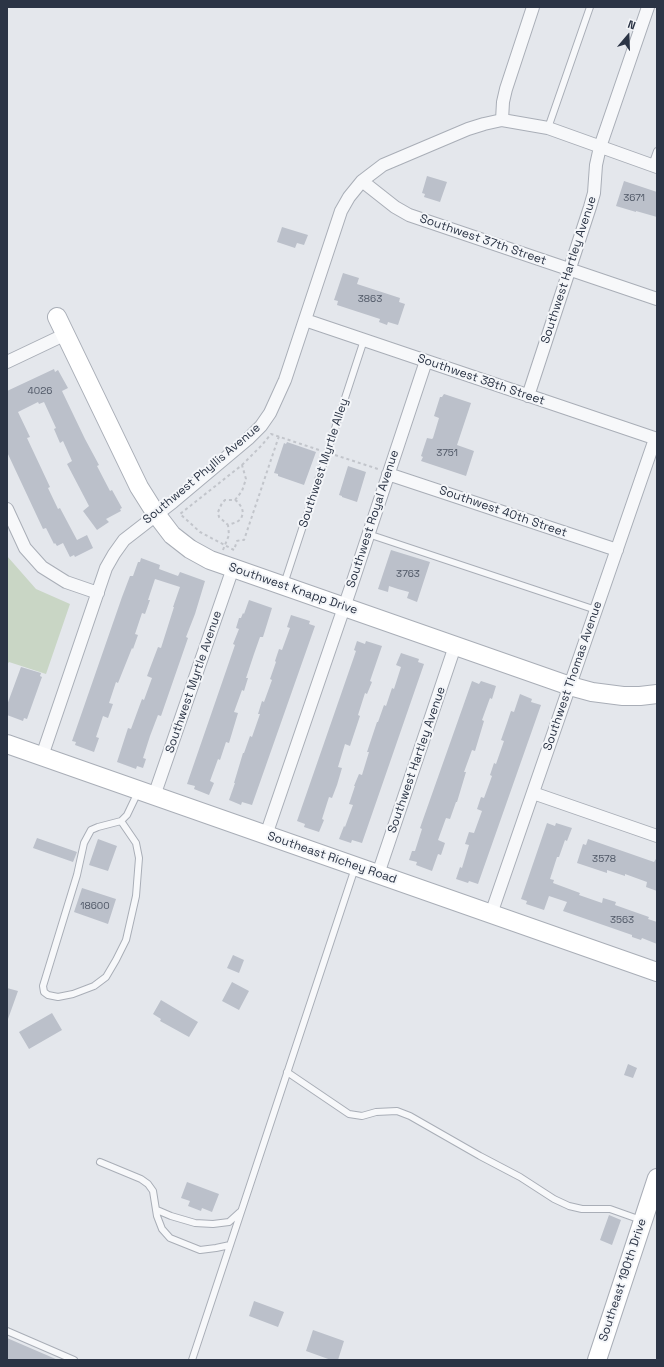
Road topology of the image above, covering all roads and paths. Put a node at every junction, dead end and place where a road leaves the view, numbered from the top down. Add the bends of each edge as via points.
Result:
1 (533, 7) edge
2 (590, 7) edge
3 (648, 7) edge
4 (502, 120) junction
5 (548, 128) junction
6 (600, 147) junction
7 (657, 151) edge
8 (655, 166) edge
9 (362, 181) junction
10 (569, 270) junction
11 (657, 299) edge
12 (57, 317) dead end
13 (305, 320) junction
14 (66, 334) junction
15 (364, 340) junction
16 (426, 361) junction
17 (7, 362) edge
18 (528, 396) junction
19 (271, 434) dead end
20 (279, 436) dead end
21 (656, 439) edge
22 (242, 465) junction
23 (388, 474) junction
24 (235, 500) junction
25 (7, 509) edge
26 (156, 514) junction
27 (228, 525) junction
28 (368, 534) junction
29 (225, 546) junction
30 (617, 550) junction
31 (222, 553) dead end
32 (233, 568) junction
33 (283, 586) junction
34 (98, 593) junction
35 (344, 607) junction
36 (596, 610) junction
37 (456, 646) junction
38 (570, 686) junction
39 (657, 694) edge
40 (7, 744) edge
41 (42, 756) junction
42 (146, 793) junction
43 (533, 794) junction
44 (121, 821) junction
45 (266, 835) junction
46 (657, 836) edge
47 (356, 866) junction
48 (378, 874) junction
49 (492, 914) junction
50 (657, 972) edge
51 (287, 1072) junction
52 (100, 1162) dead end
53 (657, 1178) edge
54 (156, 1210) junction
55 (241, 1211) junction
56 (643, 1220) junction
57 (230, 1245) junction
58 (7, 1331) edge
59 (74, 1360) edge
60 (192, 1360) edge
61 (596, 1360) edge

1 - 4 street via 506,89
2 - 5 lane
3 - 6 street, Southwest Hartley Avenue
4 - 5 street
4 - 9 street, Southwest Phyllis Avenue via 468,129 382,165
5 - 6 street
6 - 8 street
6 - 10 street, Southwest Hartley Avenue via 594,193
7 - 8 lane
9 - 10 street, Southwest 37th Street via 394,207 409,215
9 - 13 street, Southwest Phyllis Avenue via 341,211
10 - 11 street, Southwest 37th Street
10 - 18 street, Southwest Hartley Avenue
12 - 14 main road, Southwest Knapp Drive
13 - 15 street, Southwest 38th Street
13 - 26 street, Southwest Phyllis Avenue via 285,380 261,426
14 - 17 street
14 - 26 main road, Southwest Knapp Drive via 139,487
15 - 16 street, Southwest 38th Street
15 - 33 lane, Southwest Myrtle Alley
16 - 18 street, Southwest 38th Street
16 - 23 street, Southwest Royal Avenue
18 - 21 street, Southwest 38th Street
19 - 22 path
20 - 29 path via 244,540 237,541 234,550
21 - 30 street, Southwest Thomas Avenue
22 - 24 path via 246,479 242,492
22 - 29 path via 180,514 200,532
23 - 28 street, Southwest Royal Avenue
23 - 30 street, Southwest 40th Street
24 - 27 path via 242,508 242,516 237,522
24 - 27 path via 226,500 218,512 219,517
25 - 34 street via 25,548 42,567 66,582
26 - 32 main road, Southwest Knapp Drive via 172,535 190,549
26 - 34 street, Southwest Phyllis Avenue via 124,540 117,549 106,568
27 - 29 path via 229,535
28 - 35 street, Southwest Royal Avenue
28 - 36 lane
29 - 31 path
30 - 36 street, Southwest Thomas Avenue
32 - 33 main road, Southwest Knapp Drive
32 - 42 street, Southwest Myrtle Avenue
33 - 35 main road, Southwest Knapp Drive
34 - 41 street, Southwest Phyllis Avenue
35 - 37 main road, Southwest Knapp Drive
35 - 45 street, Southwest Royal Avenue
36 - 38 street, Southwest Thomas Avenue
37 - 38 main road, Southwest Knapp Drive
37 - 48 street, Southwest Hartley Avenue
38 - 39 main road, Southwest Knapp Drive via 622,696
38 - 43 street, Southwest Thomas Avenue
40 - 41 main road, Southeast Richey Road
41 - 42 main road, Southeast Richey Road
42 - 44 lane
42 - 45 main road, Southeast Richey Road
43 - 46 street
43 - 49 street, Southwest Thomas Avenue
44 - 44 lane via 91,830 84,842 77,875 43,986 44,992 48,995 58,997 94,986 106,977 126,940 136,896 139,858 136,843
45 - 47 main road, Southeast Richey Road
47 - 48 main road, Southeast Richey Road
47 - 51 lane
48 - 49 main road, Southeast Richey Road
49 - 50 main road, Southeast Richey Road
51 - 55 lane
51 - 56 lane via 349,1114 362,1116 397,1111 410,1116 569,1206 582,1209 610,1209
52 - 54 lane via 148,1184 153,1191
53 - 56 main road, Southeast 190th Drive
54 - 55 lane via 195,1223 213,1224 229,1222
54 - 57 lane via 162,1229 170,1238 200,1250
55 - 57 lane
56 - 61 main road, Southeast 190th Drive
57 - 60 lane
58 - 59 lane

